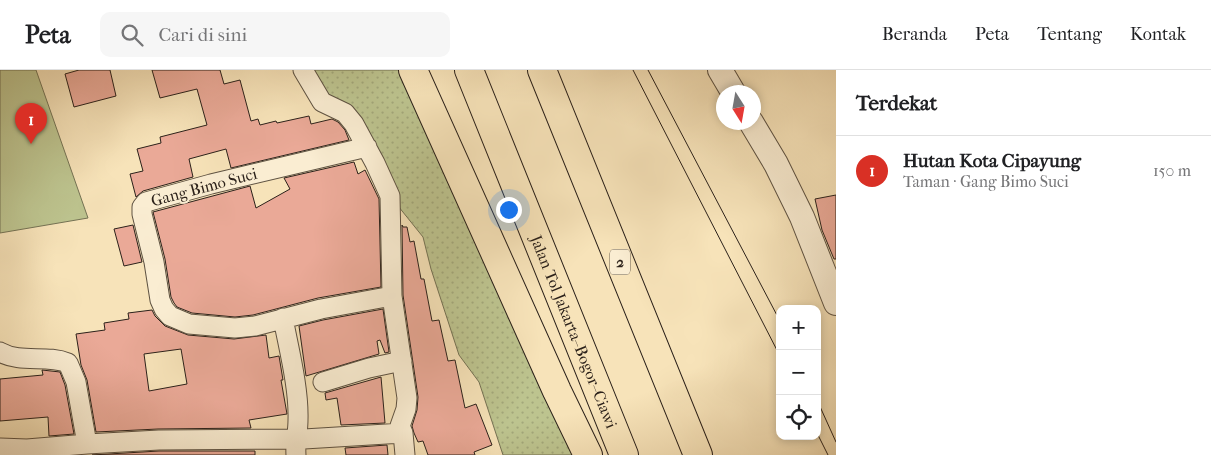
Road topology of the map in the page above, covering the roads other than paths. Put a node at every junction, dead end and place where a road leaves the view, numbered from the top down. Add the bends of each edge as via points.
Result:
1 (303, 70) edge
2 (413, 70) edge
3 (469, 70) edge
4 (542, 70) edge
5 (720, 70) edge
6 (729, 85) edge
7 (756, 130) edge
8 (366, 146) junction
9 (832, 280) edge
10 (392, 296) junction
11 (836, 303) edge
12 (283, 318) junction
13 (0, 352) edge
14 (402, 362) junction
15 (323, 382) dead end
16 (403, 433) junction
17 (87, 444) junction
18 (296, 447) edge
19 (0, 448) edge
20 (159, 448) edge
21 (405, 455) edge
22 (588, 455) edge
23 (624, 455) edge
24 (698, 455) edge

1 - 8 street via 322,102 345,113
2 - 22 highway
3 - 23 highway, Jalan Tol Jakarta–Bogor–Ciawi
4 - 24 highway, 2
5 - 6 street
7 - 9 street via 776,164
8 - 10 street via 390,196
8 - 12 street, Gang Bimo Suci via 144,204 142,214 160,300 170,316 189,324 235,328
9 - 11 street
10 - 12 street, Gang Bimo Suci
10 - 14 street
12 - 18 street via 296,389
13 - 17 street via 17,358 54,359 68,363 74,372
14 - 15 street
14 - 16 street via 407,398 400,426
16 - 18 street
16 - 21 street
17 - 19 street
17 - 20 street
18 - 20 street

